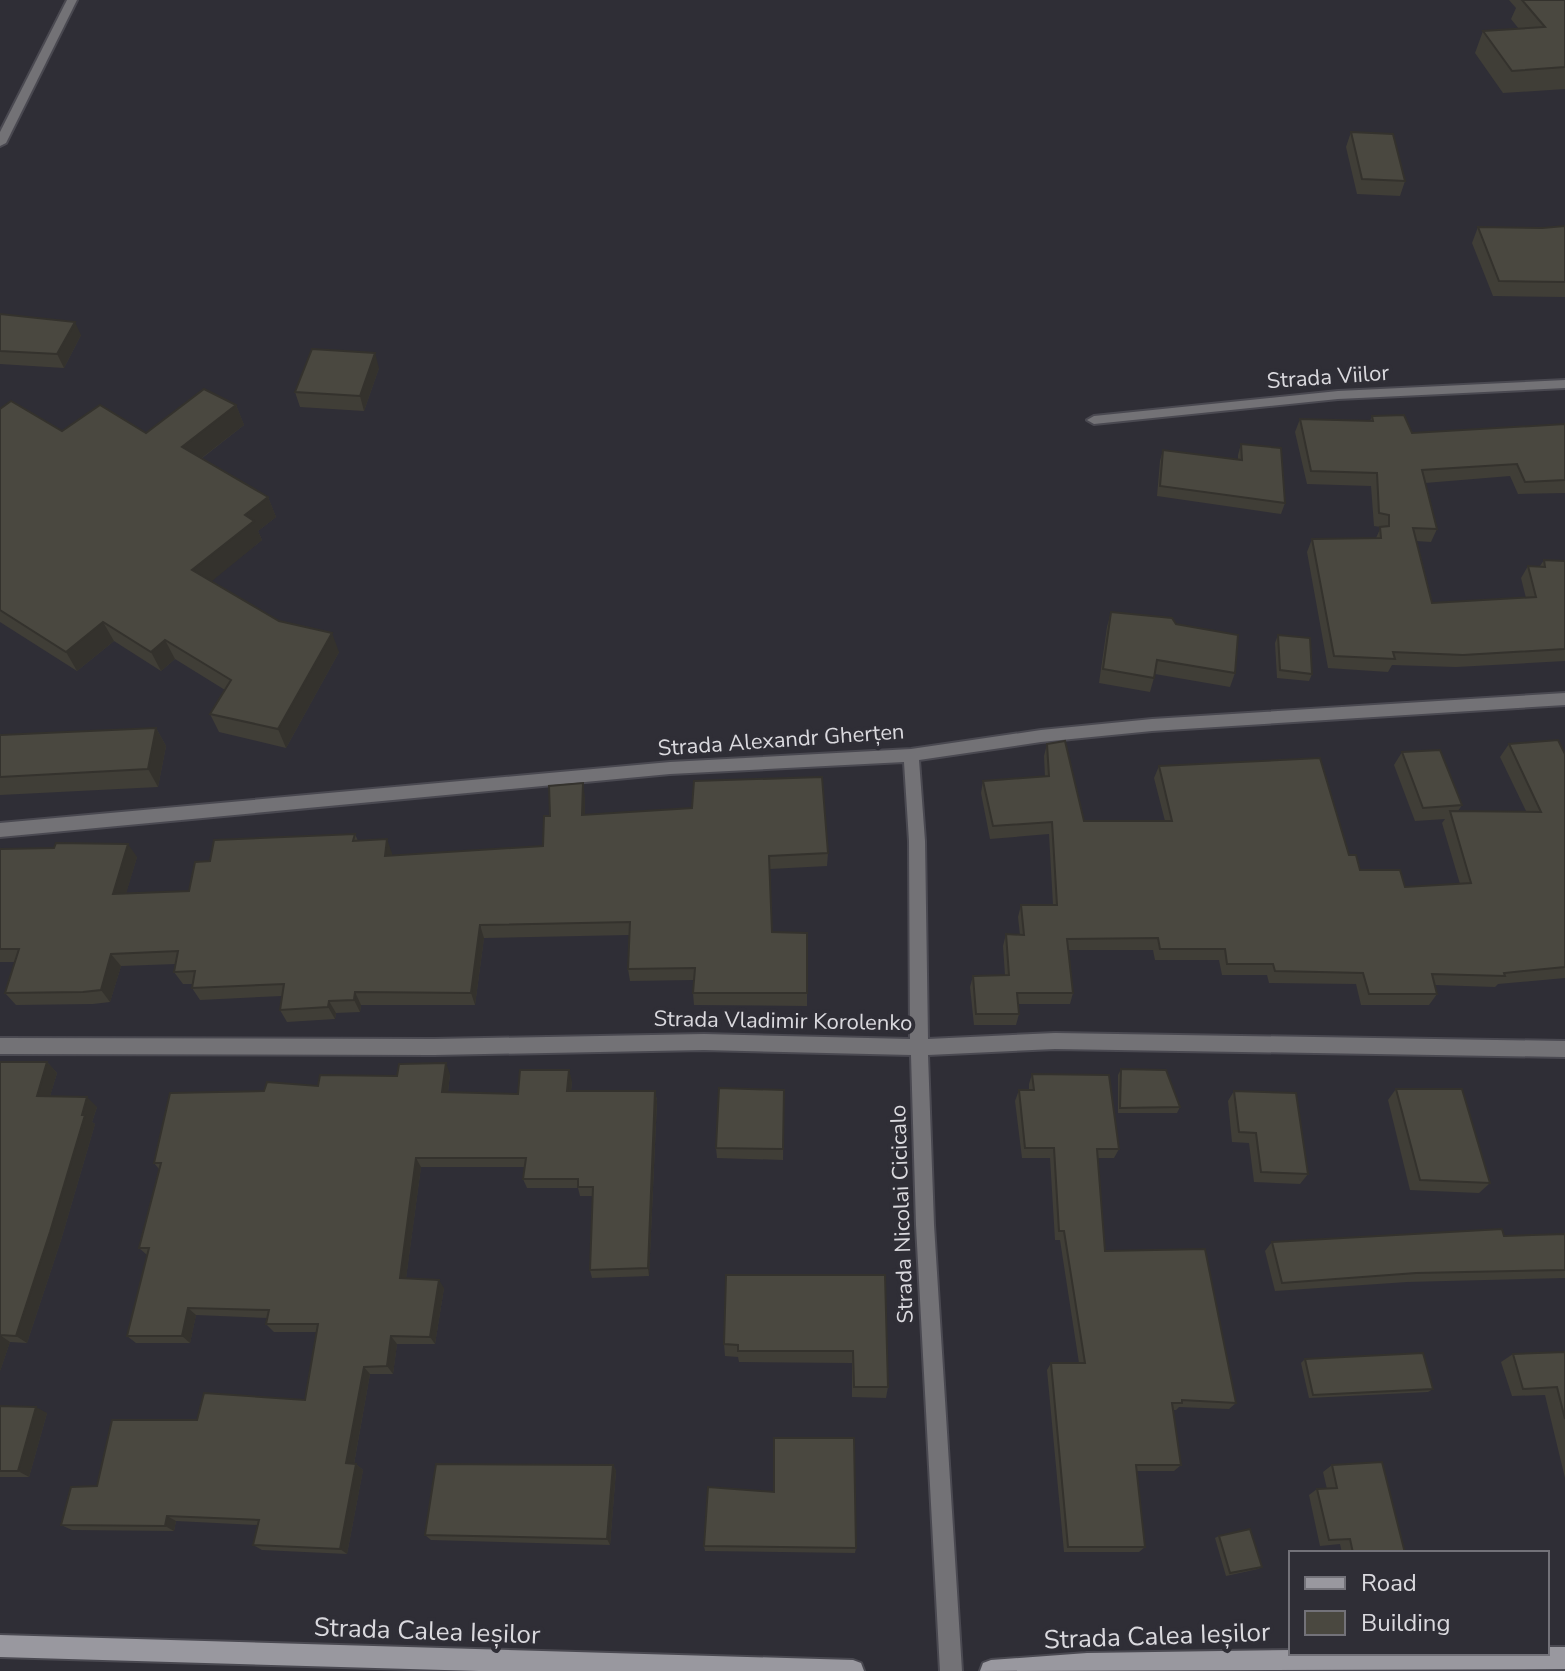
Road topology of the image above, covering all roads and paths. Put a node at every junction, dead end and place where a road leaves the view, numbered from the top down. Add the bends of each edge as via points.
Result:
1 (72, 0) edge
2 (0, 143) edge
3 (1565, 384) edge
4 (1094, 420) dead end
5 (1565, 699) edge
6 (911, 755) junction
7 (0, 830) edge
8 (0, 1046) edge
9 (920, 1047) junction
10 (1565, 1049) edge
11 (0, 1646) edge
12 (1565, 1658) edge
13 (853, 1671) edge
14 (951, 1671) edge
15 (991, 1671) edge

1 - 2 street
3 - 4 street, Strada Viilor via 1338,395
5 - 6 street, Strada Alexandr Gherțen via 1152,725
6 - 7 street, Strada Alexandr Gherțen via 670,768
6 - 9 street, Strada Nicolai Cicicalo
8 - 9 street, Strada Vladimir Korolenko via 704,1042
9 - 10 street, Strada Vladimir Korolenko via 1055,1041
9 - 14 street, Strada Nicolai Cicicalo
11 - 13 street, Strada Calea Ieșilor
12 - 15 street, Strada Calea Ieșilor via 1087,1664

